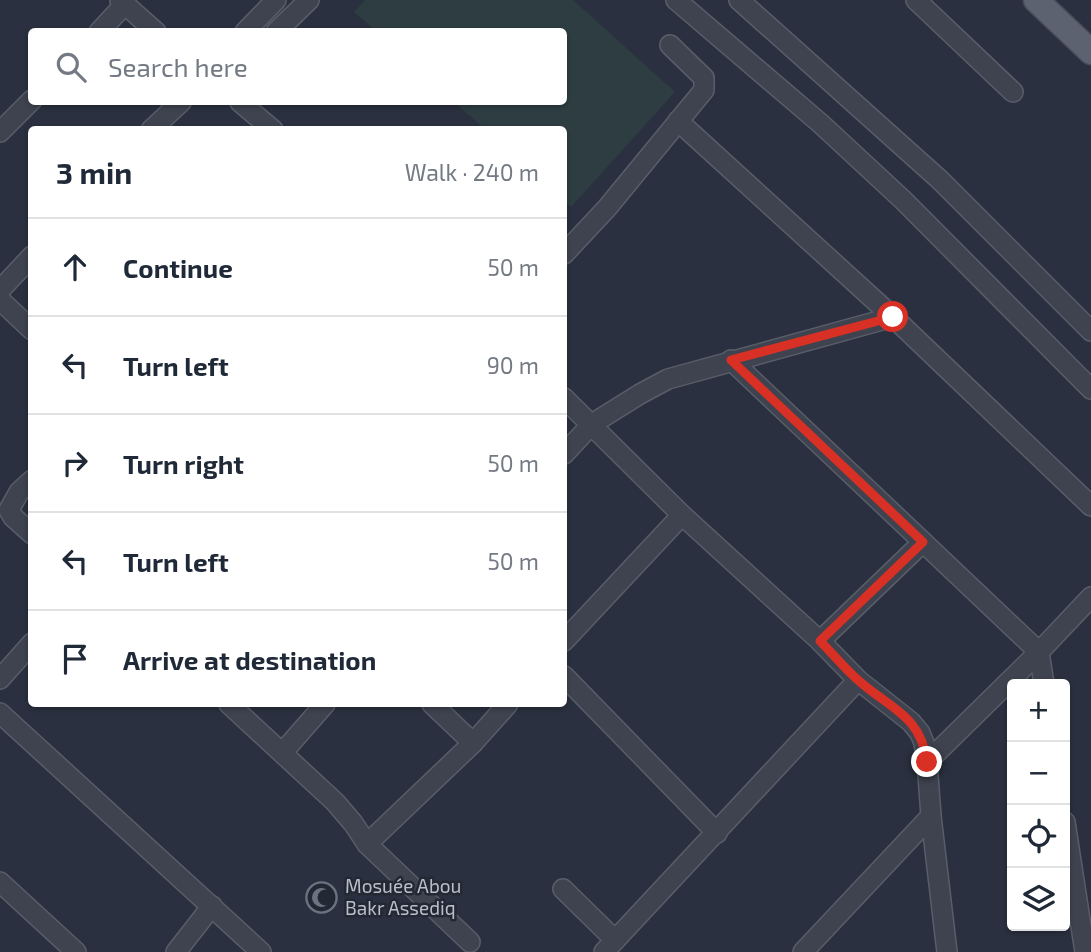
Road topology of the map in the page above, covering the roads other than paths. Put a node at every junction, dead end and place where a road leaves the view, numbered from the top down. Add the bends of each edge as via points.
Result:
1 (276, 0) edge
2 (309, 0) edge
3 (676, 0) edge
4 (739, 0) edge
5 (916, 0) edge
6 (1036, 0) edge
7 (122, 3) edge
8 (102, 28) edge
9 (151, 28) edge
10 (249, 28) edge
11 (280, 28) edge
12 (670, 45) dead end
13 (1091, 52) edge
14 (1013, 92) dead end
15 (28, 104) edge
16 (178, 105) edge
17 (244, 105) edge
18 (678, 121) junction
19 (155, 126) edge
20 (268, 126) edge
21 (0, 132) edge
22 (567, 251) edge
23 (28, 260) edge
24 (0, 290) edge
25 (0, 300) edge
26 (893, 317) junction
27 (28, 326) edge
28 (1091, 331) edge
29 (731, 360) junction
30 (1091, 389) edge
31 (567, 401) edge
32 (592, 424) junction
33 (567, 451) edge
34 (28, 484) edge
35 (1091, 506) edge
36 (682, 515) junction
37 (28, 530) edge
38 (923, 542) junction
39 (1091, 597) edge
40 (567, 638) edge
41 (820, 641) junction
42 (28, 648) edge
43 (1039, 652) junction
44 (0, 679) edge
45 (567, 679) edge
46 (1043, 679) edge
47 (858, 680) junction
48 (232, 707) edge
49 (322, 707) edge
50 (435, 707) edge
51 (506, 707) edge
52 (0, 713) edge
53 (473, 743) junction
54 (283, 752) junction
55 (927, 762) junction
56 (931, 816) junction
57 (716, 833) junction
58 (367, 844) junction
59 (1070, 845) edge
60 (0, 882) edge
61 (563, 889) dead end
62 (212, 906) junction
63 (1085, 913) edge
64 (470, 942) dead end
65 (610, 946) edge
66 (76, 952) edge
67 (176, 952) edge
68 (261, 952) edge
69 (803, 952) edge
70 (947, 952) edge
71 (1085, 952) edge

1 - 10 street
2 - 11 street
3 - 30 street via 894,191
4 - 28 street via 940,180
5 - 14 street
6 - 13 main road
7 - 8 street
7 - 9 street
12 - 18 street via 705,82 704,90
15 - 21 street
16 - 19 street
17 - 20 street
18 - 22 street
18 - 26 street
23 - 24 street
25 - 27 street
26 - 29 street
26 - 35 street
29 - 32 street via 668,379
29 - 38 street
31 - 32 street
32 - 33 street
32 - 36 street
34 - 37 street via 9,510
36 - 40 street
36 - 41 street
38 - 41 street
38 - 43 street
39 - 43 street
41 - 47 street
42 - 44 street
43 - 46 street
43 - 55 street
45 - 57 street
47 - 55 street via 911,722 925,743
47 - 57 street
48 - 54 street
49 - 54 street
50 - 53 street
51 - 53 street
52 - 62 street
53 - 58 street
54 - 58 street via 335,802
55 - 56 street
56 - 69 street
56 - 70 street
57 - 65 street
58 - 64 street
59 - 63 street
60 - 66 street
61 - 65 street
62 - 67 street
62 - 68 street
63 - 71 street

